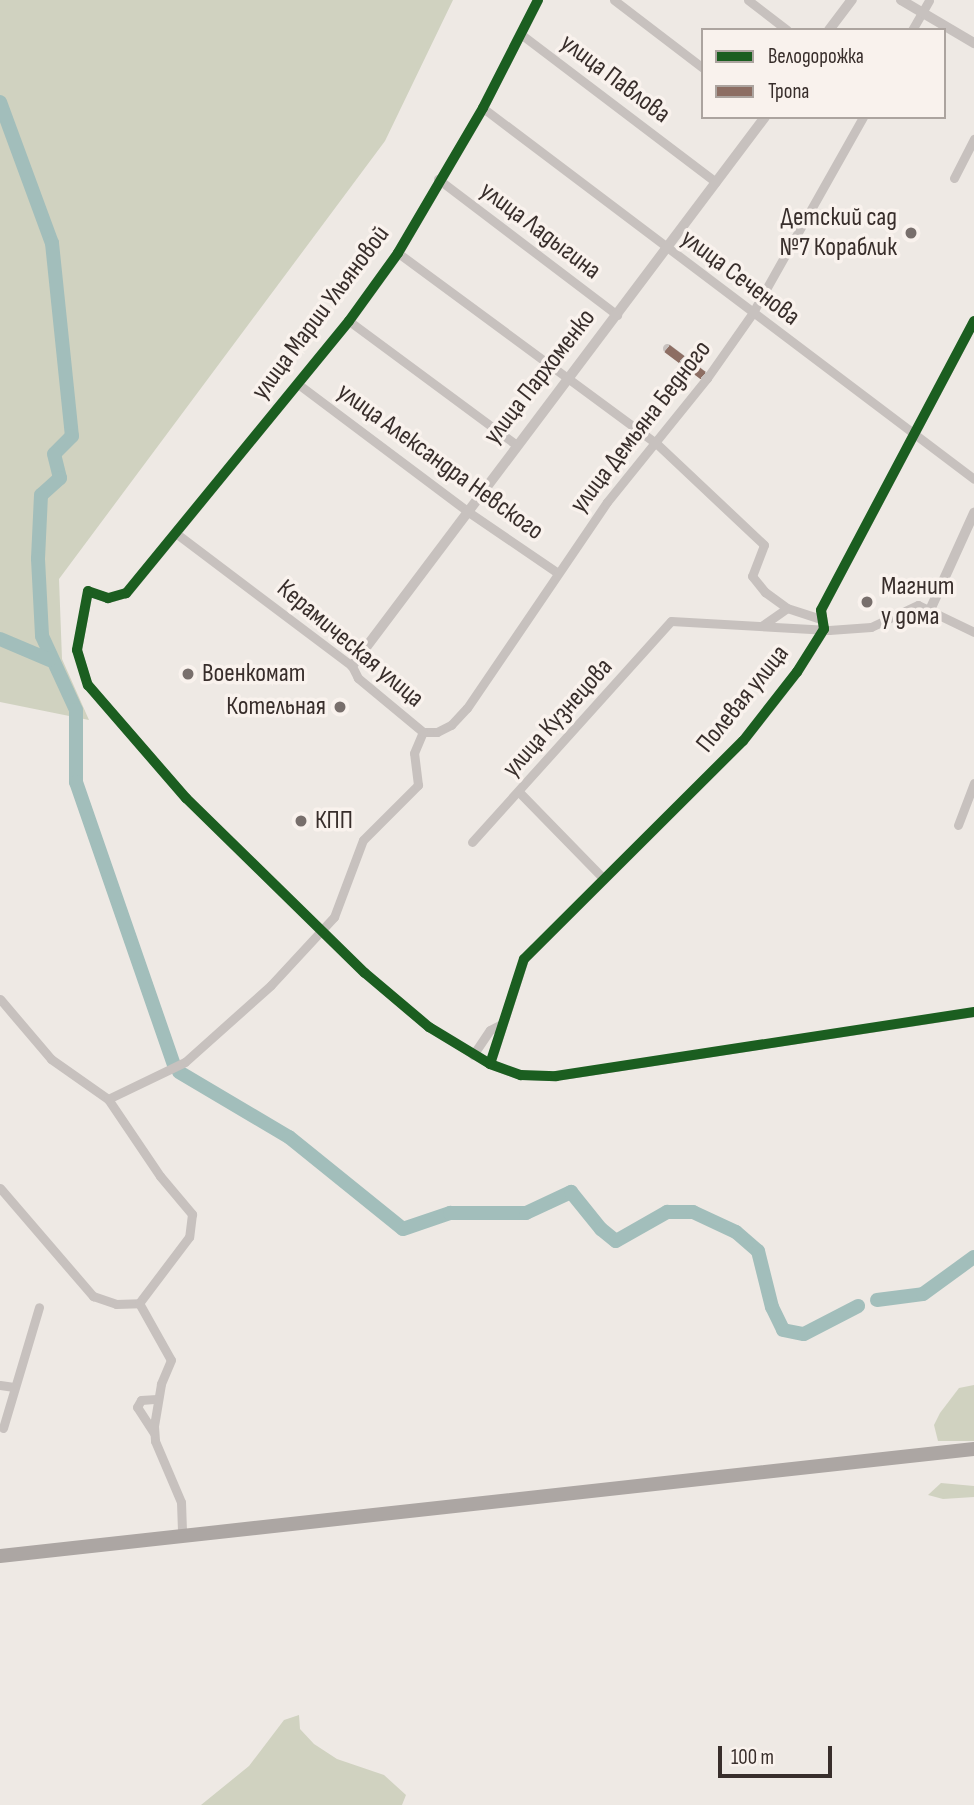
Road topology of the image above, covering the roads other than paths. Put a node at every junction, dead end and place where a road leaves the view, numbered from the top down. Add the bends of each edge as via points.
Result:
1 (538, 0) edge
2 (614, 0) edge
3 (748, 0) edge
4 (852, 0) edge
5 (901, 0) edge
6 (929, 0) edge
7 (922, 12) junction
8 (784, 28) edge
9 (831, 28) edge
10 (913, 28) edge
11 (522, 35) junction
12 (974, 43) edge
13 (701, 66) edge
14 (483, 108) junction
15 (763, 119) edge
16 (862, 119) edge
17 (973, 143) edge
18 (954, 178) dead end
19 (438, 179) junction
20 (716, 182) junction
21 (666, 248) junction
22 (398, 253) junction
23 (752, 314) junction
24 (617, 315) junction
25 (349, 321) junction
26 (974, 321) edge
27 (667, 348) dead end
28 (569, 378) junction
29 (707, 378) junction
30 (298, 384) junction
31 (913, 433) junction
32 (515, 444) junction
33 (657, 444) junction
34 (974, 479) edge
35 (467, 511) junction
36 (974, 513) edge
37 (177, 534) junction
38 (558, 573) junction
39 (787, 608) junction
40 (930, 610) junction
41 (821, 619) junction
42 (763, 625) junction
43 (824, 629) junction
44 (974, 632) edge
45 (352, 666) junction
46 (423, 732) junction
47 (974, 783) edge
48 (519, 792) junction
49 (958, 825) dead end
50 (472, 842) dead end
51 (603, 878) junction
52 (324, 931) junction
53 (0, 999) edge
54 (974, 1012) edge
55 (502, 1024) junction
56 (473, 1055) junction
57 (490, 1064) junction
58 (108, 1099) junction
59 (0, 1188) edge
60 (139, 1303) junction
61 (39, 1307) dead end
62 (0, 1385) edge
63 (14, 1387) junction
64 (157, 1399) junction
65 (3, 1428) dead end
66 (154, 1433) junction
67 (974, 1449) edge
68 (182, 1536) junction
69 (0, 1556) edge

1 - 11 street, улица Марии Ульяновой
2 - 13 street
3 - 8 street
4 - 9 street
5 - 7 street
6 - 7 street
7 - 10 street
7 - 12 street
11 - 14 street, улица Марии Ульяновой
11 - 20 street, улица Павлова
14 - 19 street, улица Марии Ульяновой
14 - 21 street, улица Сеченова
15 - 20 street, улица Пархоменко
16 - 23 street, улица Демьяна Бедного
17 - 18 street
19 - 22 street, улица Марии Ульяновой
19 - 24 street, улица Ладыгина
20 - 21 street, улица Пархоменко
21 - 23 street, улица Сеченова
21 - 24 street, улица Пархоменко
22 - 25 street, улица Марии Ульяновой
22 - 28 street
23 - 29 street, улица Демьяна Бедного
23 - 31 street, улица Сеченова
24 - 28 street, улица Пархоменко
25 - 30 street, улица Марии Ульяновой
25 - 32 street
26 - 31 street
27 - 29 street
28 - 32 street, улица Пархоменко
28 - 33 street
29 - 33 street, улица Демьяна Бедного
30 - 35 street, улица Александра Невского
30 - 37 street, улица Марии Ульяновой
31 - 34 street, улица Сеченова
31 - 41 street via 821,610
32 - 35 street, улица Пархоменко
33 - 38 street, улица Демьяна Бедного via 607,502
33 - 39 street via 764,545 752,576
35 - 38 street, улица Александра Невского
35 - 45 street, улица Пархоменко
36 - 40 street
37 - 45 street, Керамическая улица
37 - 52 street, улица Марии Ульяновой via 122,596 108,598 88,591 77,650 88,685 186,798
38 - 46 street, улица Демьяна Бедного via 459,718 437,732
39 - 41 street
39 - 42 street
40 - 43 street via 918,605 871,627
40 - 44 street
41 - 43 street
42 - 43 street
42 - 48 street, улица Кузнецова via 671,621
43 - 51 street, Полевая улица via 743,741
45 - 46 street, Керамическая улица via 358,678
46 - 52 street, Керамическая улица via 414,753 418,785 363,840 334,917
47 - 49 street
48 - 50 street, улица Кузнецова
48 - 51 street
51 - 55 street, Полевая улица via 524,959
52 - 56 street via 396,1000
52 - 58 street, Керамическая улица via 185,1062
53 - 58 street via 51,1059
54 - 57 street via 570,1074 521,1075
55 - 56 street via 490,1030
55 - 57 street, Полевая улица
56 - 57 street
58 - 60 street via 160,1176 187,1203 194,1220 189,1237
59 - 60 street via 93,1296 116,1304
60 - 64 street via 171,1360
61 - 63 street
62 - 63 street
63 - 65 street
64 - 66 street
64 - 66 street via 141,1400 137,1407
66 - 68 street via 181,1502
67 - 68 main road
68 - 69 main road

